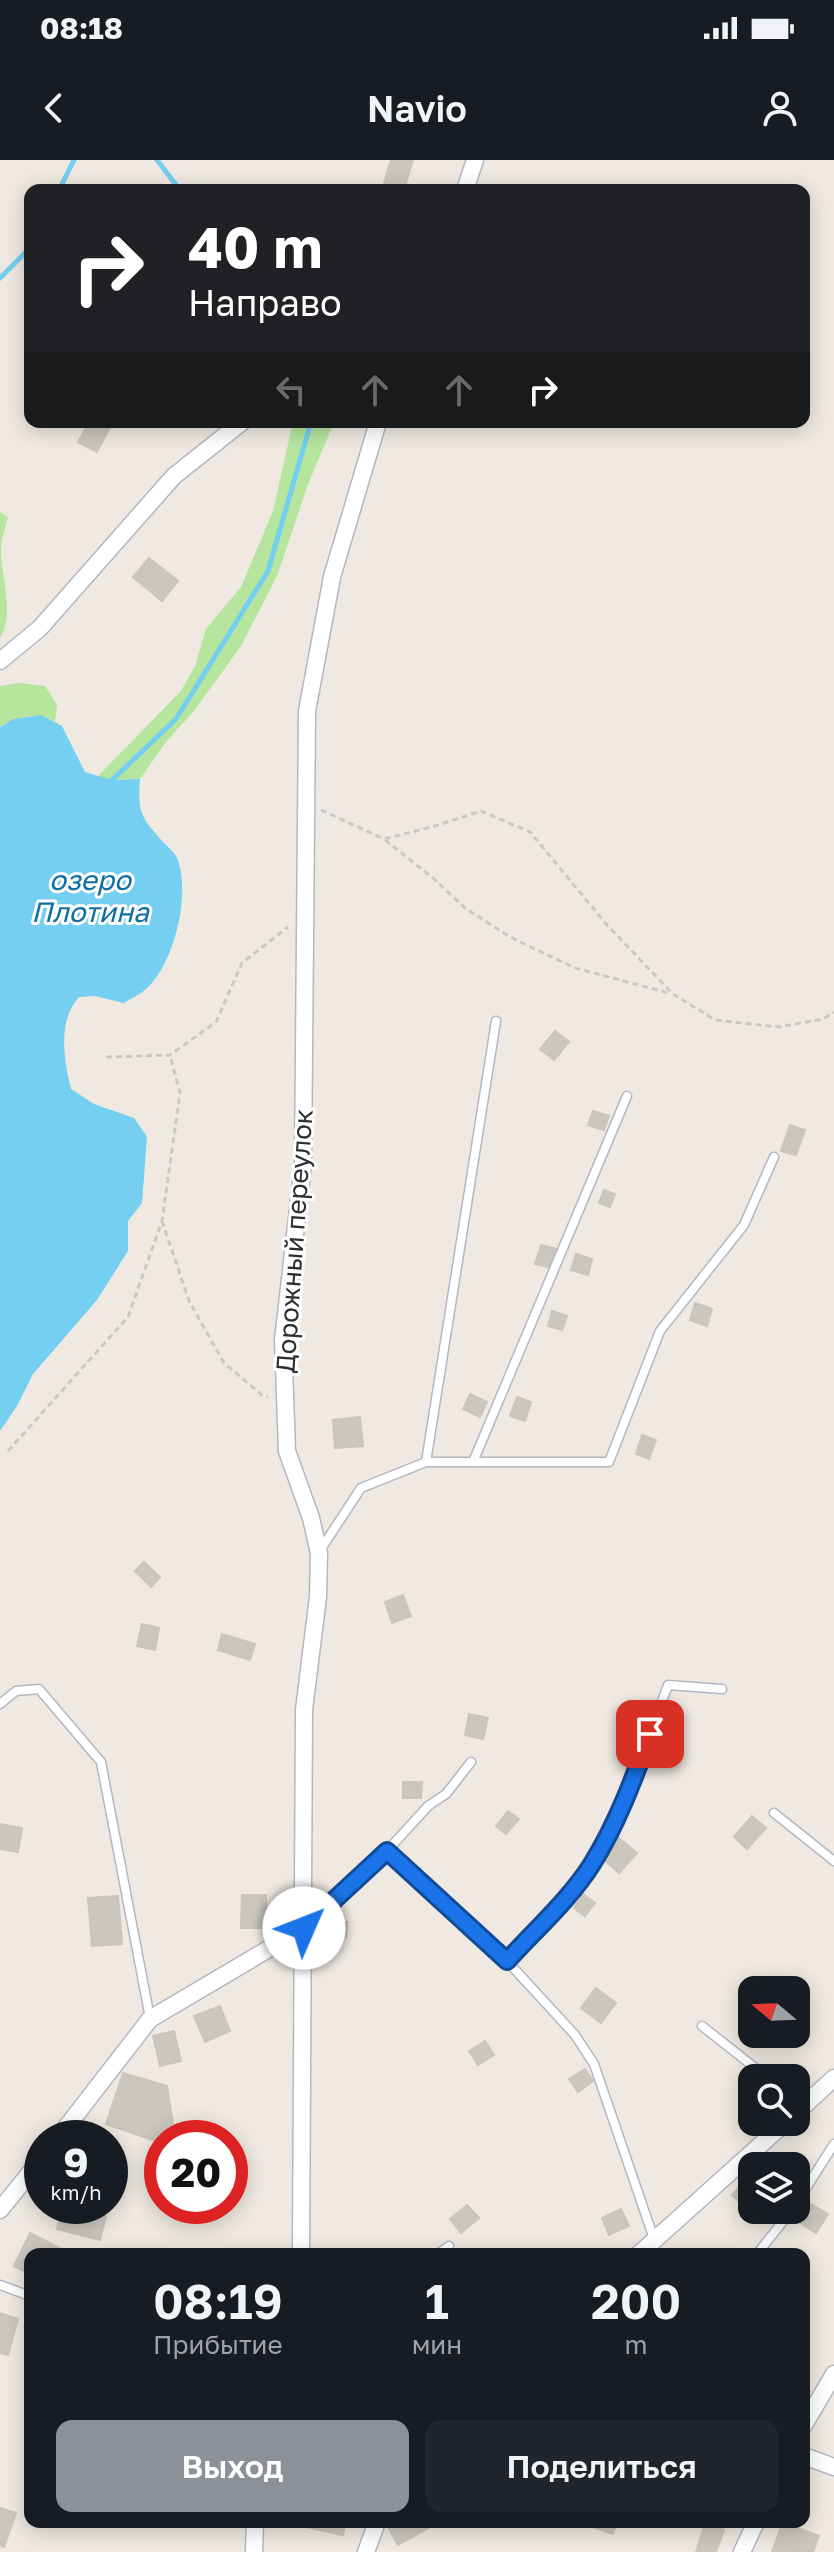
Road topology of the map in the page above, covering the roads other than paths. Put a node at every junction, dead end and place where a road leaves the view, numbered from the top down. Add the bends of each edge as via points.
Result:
1 (475, 160) edge
2 (467, 184) edge
3 (234, 428) edge
4 (376, 428) edge
5 (0, 661) edge
6 (496, 1021) dead end
7 (627, 1096) dead end
8 (774, 1157) dead end
9 (426, 1462) junction
10 (473, 1462) junction
11 (319, 1553) junction
12 (722, 1689) dead end
13 (0, 1704) edge
14 (471, 1762) dead end
15 (774, 1813) dead end
16 (387, 1851) junction
17 (834, 1861) edge
18 (304, 1928) junction
19 (507, 1961) junction
20 (150, 2019) junction
21 (702, 2026) dead end
22 (750, 2064) edge
23 (834, 2078) edge
24 (810, 2097) edge
25 (72, 2120) edge
26 (770, 2136) edge
27 (834, 2144) edge
28 (24, 2178) edge
29 (810, 2182) edge
30 (2, 2202) edge
31 (781, 2224) edge
32 (654, 2241) junction
33 (449, 2246) dead end
34 (301, 2248) edge
35 (446, 2248) edge
36 (646, 2248) edge
37 (762, 2248) edge
38 (0, 2285) edge
39 (24, 2294) edge
40 (834, 2374) edge
41 (810, 2415) edge
42 (810, 2458) edge
43 (834, 2467) edge
44 (255, 2528) edge
45 (375, 2528) edge
46 (753, 2528) edge
47 (254, 2552) edge
48 (366, 2552) edge
49 (742, 2552) edge

1 - 2 street
3 - 5 street via 174,476 40,628
4 - 11 street, Дорожный переулок via 332,577 307,711 303,1165 283,1340 287,1451
6 - 9 lane
7 - 10 lane
8 - 10 lane via 744,1225 660,1331 609,1462
9 - 10 lane
9 - 11 lane via 361,1488
11 - 18 street, Дорожный переулок via 304,1710
12 - 19 lane via 668,1685 632,1784 592,1864
13 - 20 lane via 16,1691 39,1689 101,1762
14 - 16 lane
15 - 17 lane
16 - 18 lane
16 - 19 lane
18 - 20 street
18 - 34 street, Дорожный переулок
19 - 32 lane via 575,2035 594,2064
20 - 25 street
21 - 22 lane
23 - 24 street
26 - 32 street
27 - 29 lane
28 - 30 street
31 - 37 lane
32 - 36 street
33 - 35 lane
38 - 39 lane
40 - 41 street
42 - 43 street
44 - 47 street
45 - 48 street
46 - 49 street

